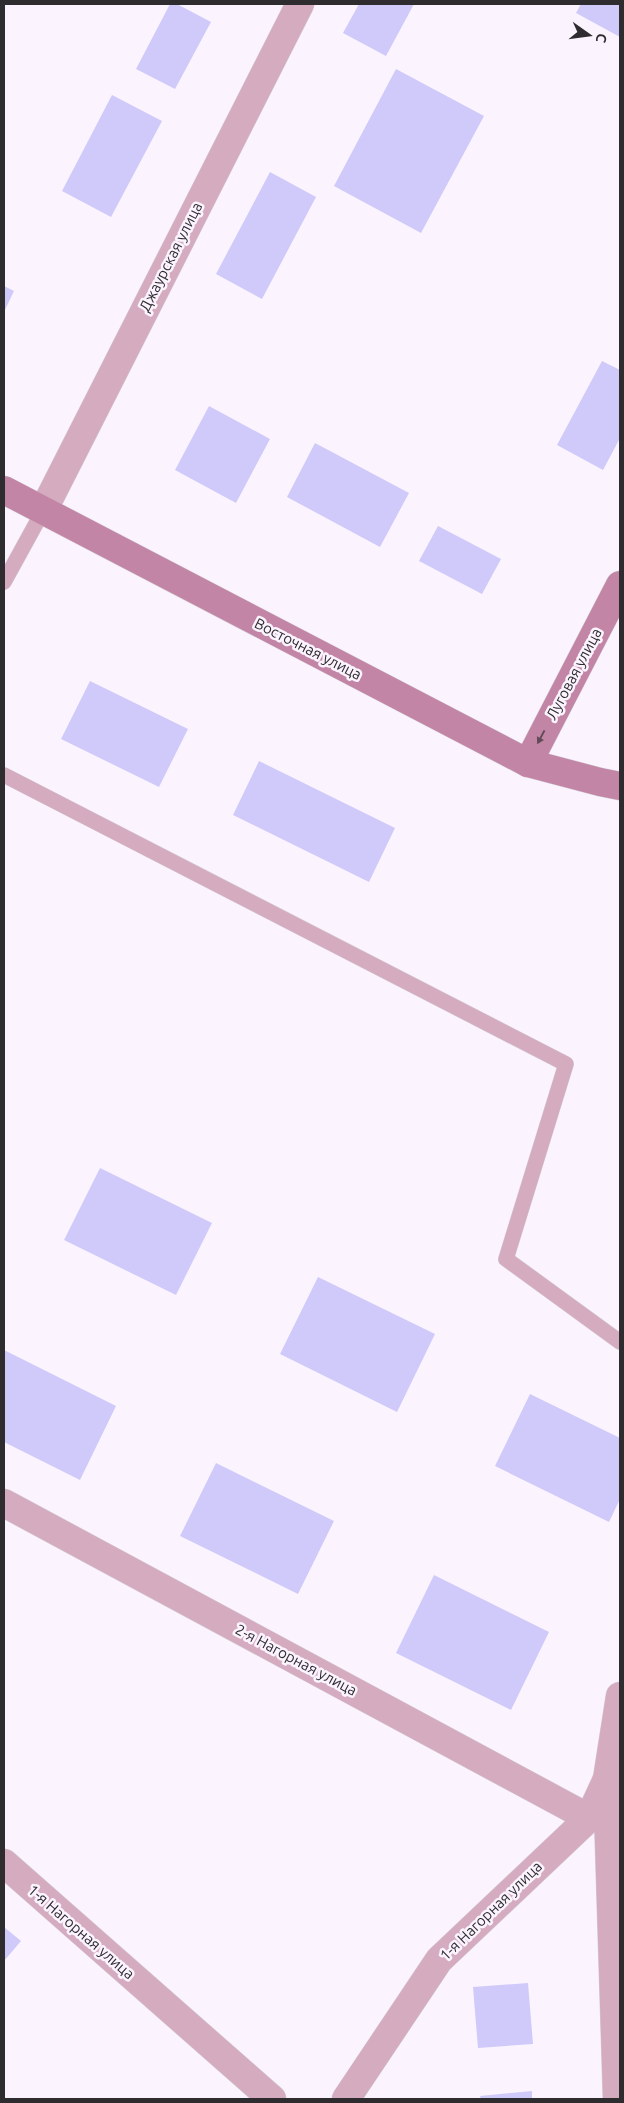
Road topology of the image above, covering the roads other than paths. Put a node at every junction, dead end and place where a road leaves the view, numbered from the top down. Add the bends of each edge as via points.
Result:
1 (300, 4) edge
2 (4, 490) edge
3 (43, 511) junction
4 (4, 582) edge
5 (620, 585) edge
6 (528, 763) junction
7 (4, 775) edge
8 (620, 786) edge
9 (620, 1342) edge
10 (4, 1503) edge
11 (620, 1696) edge
12 (607, 1779) junction
13 (589, 1818) junction
14 (4, 1863) edge
15 (272, 2099) edge
16 (346, 2099) edge
17 (617, 2099) edge

1 - 3 street, Джаурская улица
2 - 3 main road, Восточная улица
3 - 4 lane
3 - 6 main road, Восточная улица
5 -> 6 main road, Луговая улица
6 - 8 main road, Восточная улица
7 - 9 lane via 566,1064 506,1259
10 - 13 street, 2-я Нагорная улица
11 - 12 street
12 - 13 street, 1-я Нагорная улица
12 - 17 street
13 - 16 street, 1-я Нагорная улица via 438,1960
14 - 15 street, 1-я Нагорная улица

